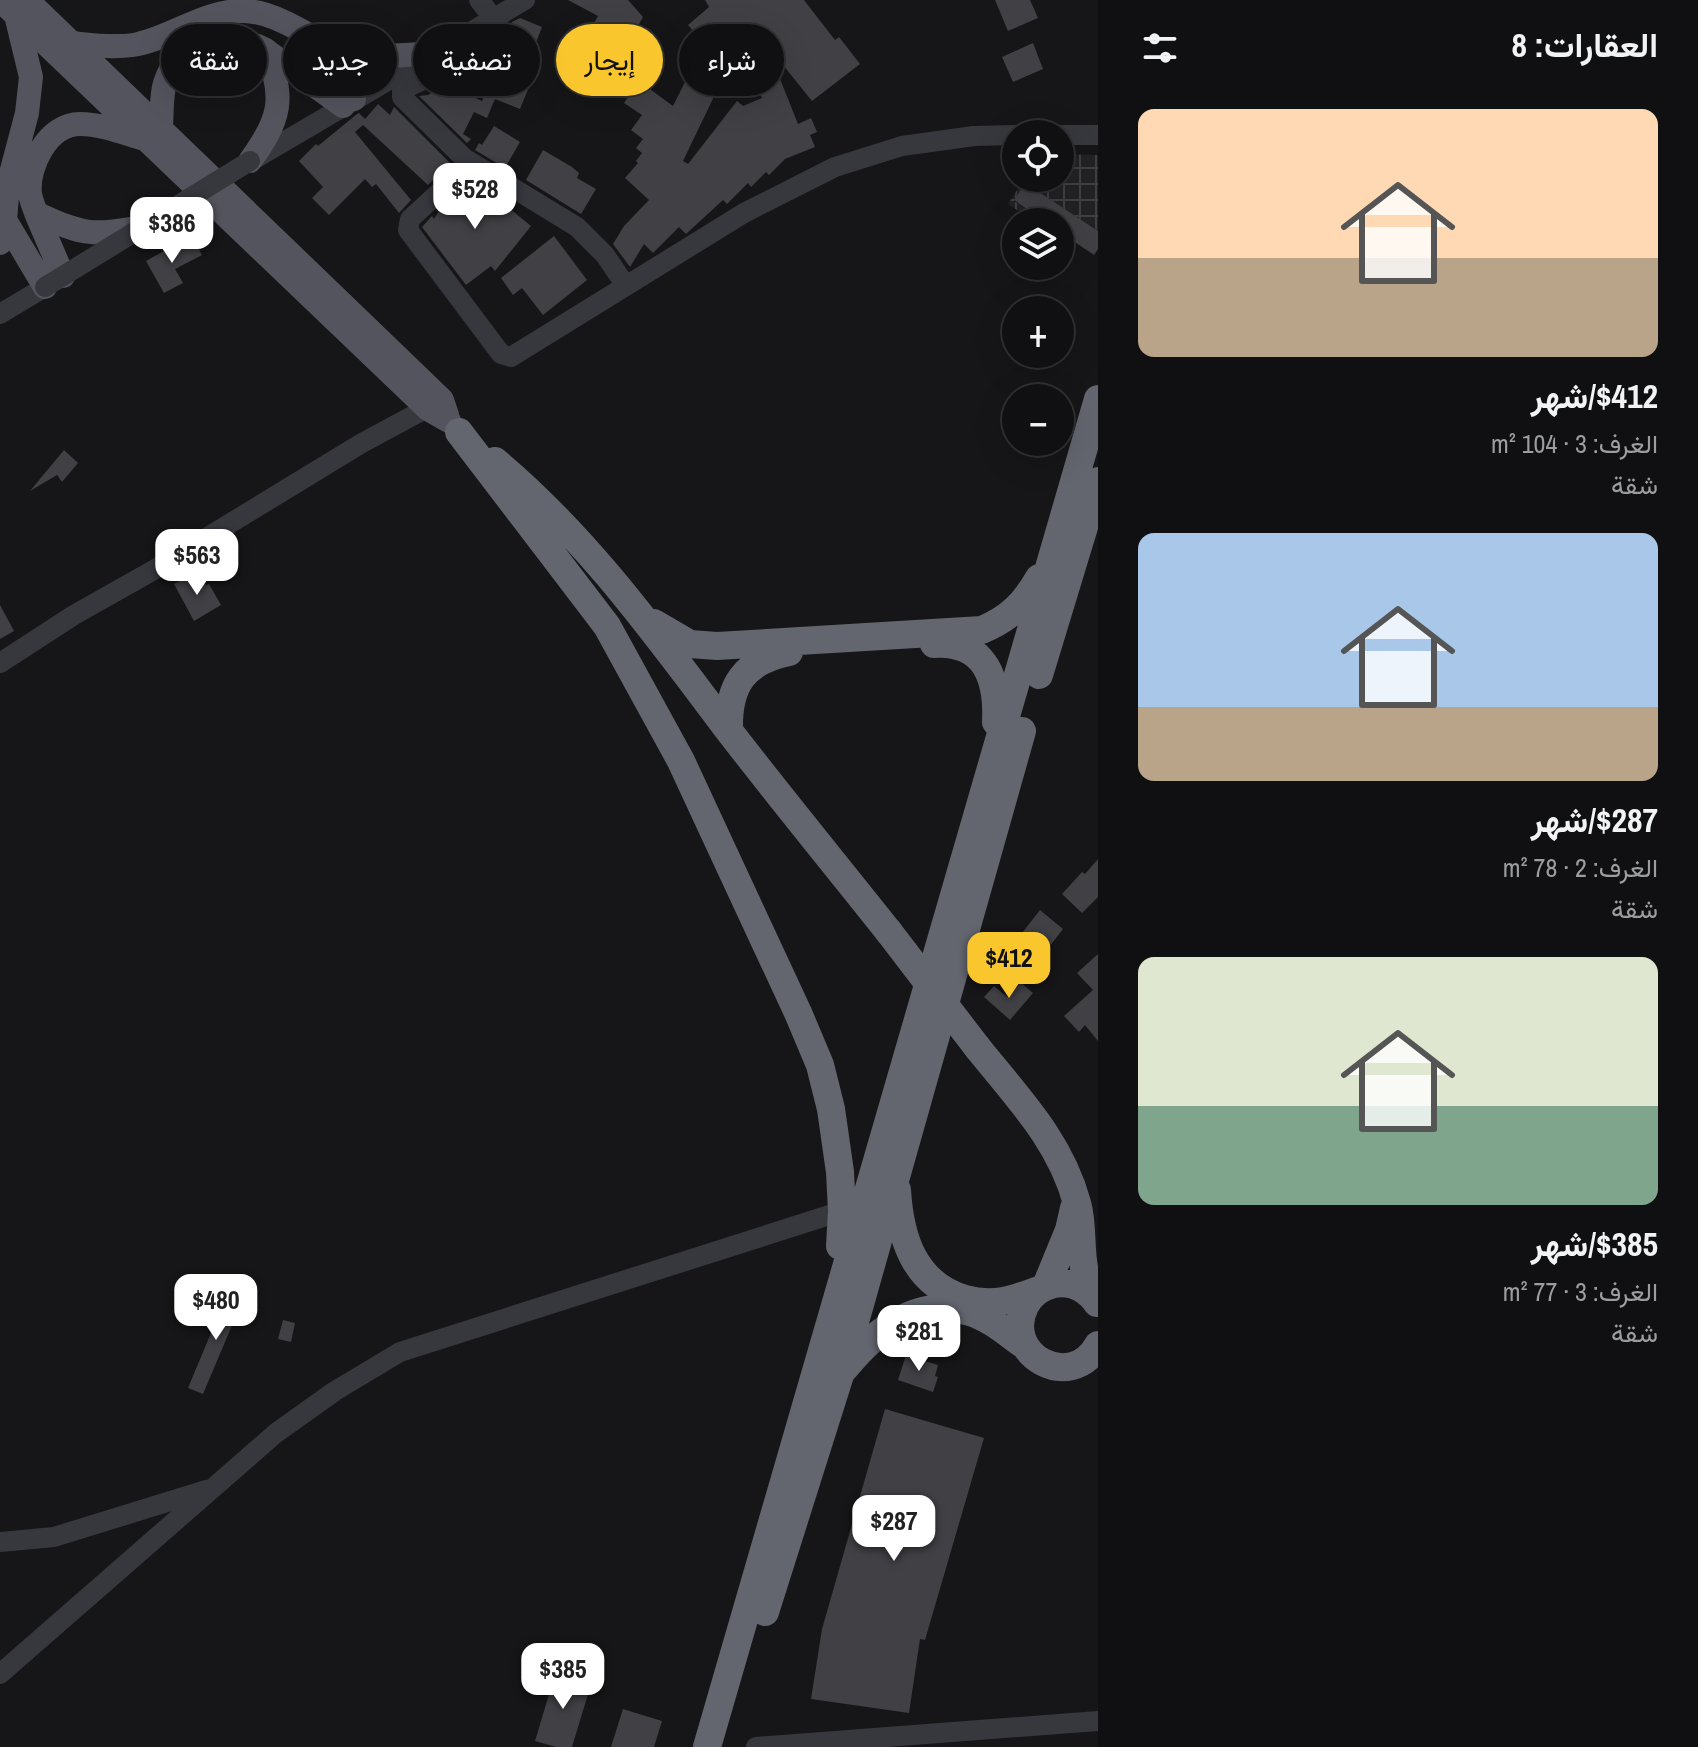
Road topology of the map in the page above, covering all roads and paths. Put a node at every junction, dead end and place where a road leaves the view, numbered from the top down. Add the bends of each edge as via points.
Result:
1 (479, 0) edge
2 (525, 0) edge
3 (14, 5) edge
4 (494, 19) junction
5 (285, 24) edge
6 (485, 24) edge
7 (72, 43) junction
8 (267, 51) edge
9 (267, 52) edge
10 (413, 66) edge
11 (161, 96) edge
12 (344, 96) edge
13 (348, 103) junction
14 (153, 133) junction
15 (1002, 135) edge
16 (1074, 135) edge
17 (1098, 135) edge
18 (250, 161) junction
19 (471, 163) junction
20 (36, 213) junction
21 (146, 226) junction
22 (3, 231) edge
23 (54, 282) junction
24 (626, 286) junction
25 (0, 314) edge
26 (1098, 399) edge
27 (444, 416) junction
28 (1098, 481) edge
29 (1057, 545) junction
30 (641, 615) junction
31 (0, 663) edge
32 (729, 730) junction
33 (994, 756) junction
34 (896, 1169) junction
35 (1076, 1200) junction
36 (842, 1211) junction
37 (1043, 1288) junction
38 (1097, 1302) edge
39 (829, 1320) junction
40 (1024, 1345) junction
41 (1094, 1356) edge
42 (840, 1375) junction
43 (213, 1487) junction
44 (0, 1542) edge
45 (0, 1674) edge
46 (1098, 1721) edge
47 (707, 1747) edge
48 (724, 1747) edge
49 (756, 1747) edge

1 - 4 street
2 - 4 street
3 - 7 main road
3 - 14 main road
3 - 22 main road via 31,77
4 - 6 street
4 - 19 street via 476,50 401,93
5 - 7 main road via 243,11 196,21 135,45
7 - 14 main road
8 - 13 main road
9 - 18 main road via 277,77 277,106 271,132
10 - 13 street
11 - 14 main road
12 - 13 main road
13 - 18 street
14 - 20 main road via 76,123 57,131 40,150 31,181
14 - 27 main road
15 - 24 street via 902,146 835,167 744,213
16 - 17 street
18 - 21 street, bridge
19 - 24 street via 577,227
19 - 24 street via 407,226 501,354 511,357
20 - 21 main road via 72,230 102,234
20 - 23 main road
21 - 23 street, bridge
22 - 23 main road
23 - 25 street
26 - 29 highway
27 - 30 highway via 578,539
27 - 31 street via 362,443
27 - 36 highway via 607,626 681,761 820,1065 831,1109
28 - 34 highway
29 - 30 highway via 1020,607 982,630 717,646 690,644
29 - 33 highway
30 - 32 highway
32 - 33 highway via 729,709 741,677 771,655 948,643 981,659 994,679
32 - 35 highway, bridge via 1055,1146
33 - 39 highway
34 - 37 highway via 904,1238 914,1262 933,1284 972,1301 1000,1302
34 - 42 highway
35 - 37 highway
35 - 38 highway via 1085,1275
36 - 39 highway
36 - 43 street via 400,1352 276,1433
37 - 38 highway via 1073,1285
37 - 40 highway via 1021,1315
39 - 47 highway
40 - 41 highway via 1044,1364 1058,1367
40 - 42 highway via 970,1312 919,1313 889,1324
42 - 48 highway
43 - 44 street via 54,1537
43 - 45 street
46 - 49 street

